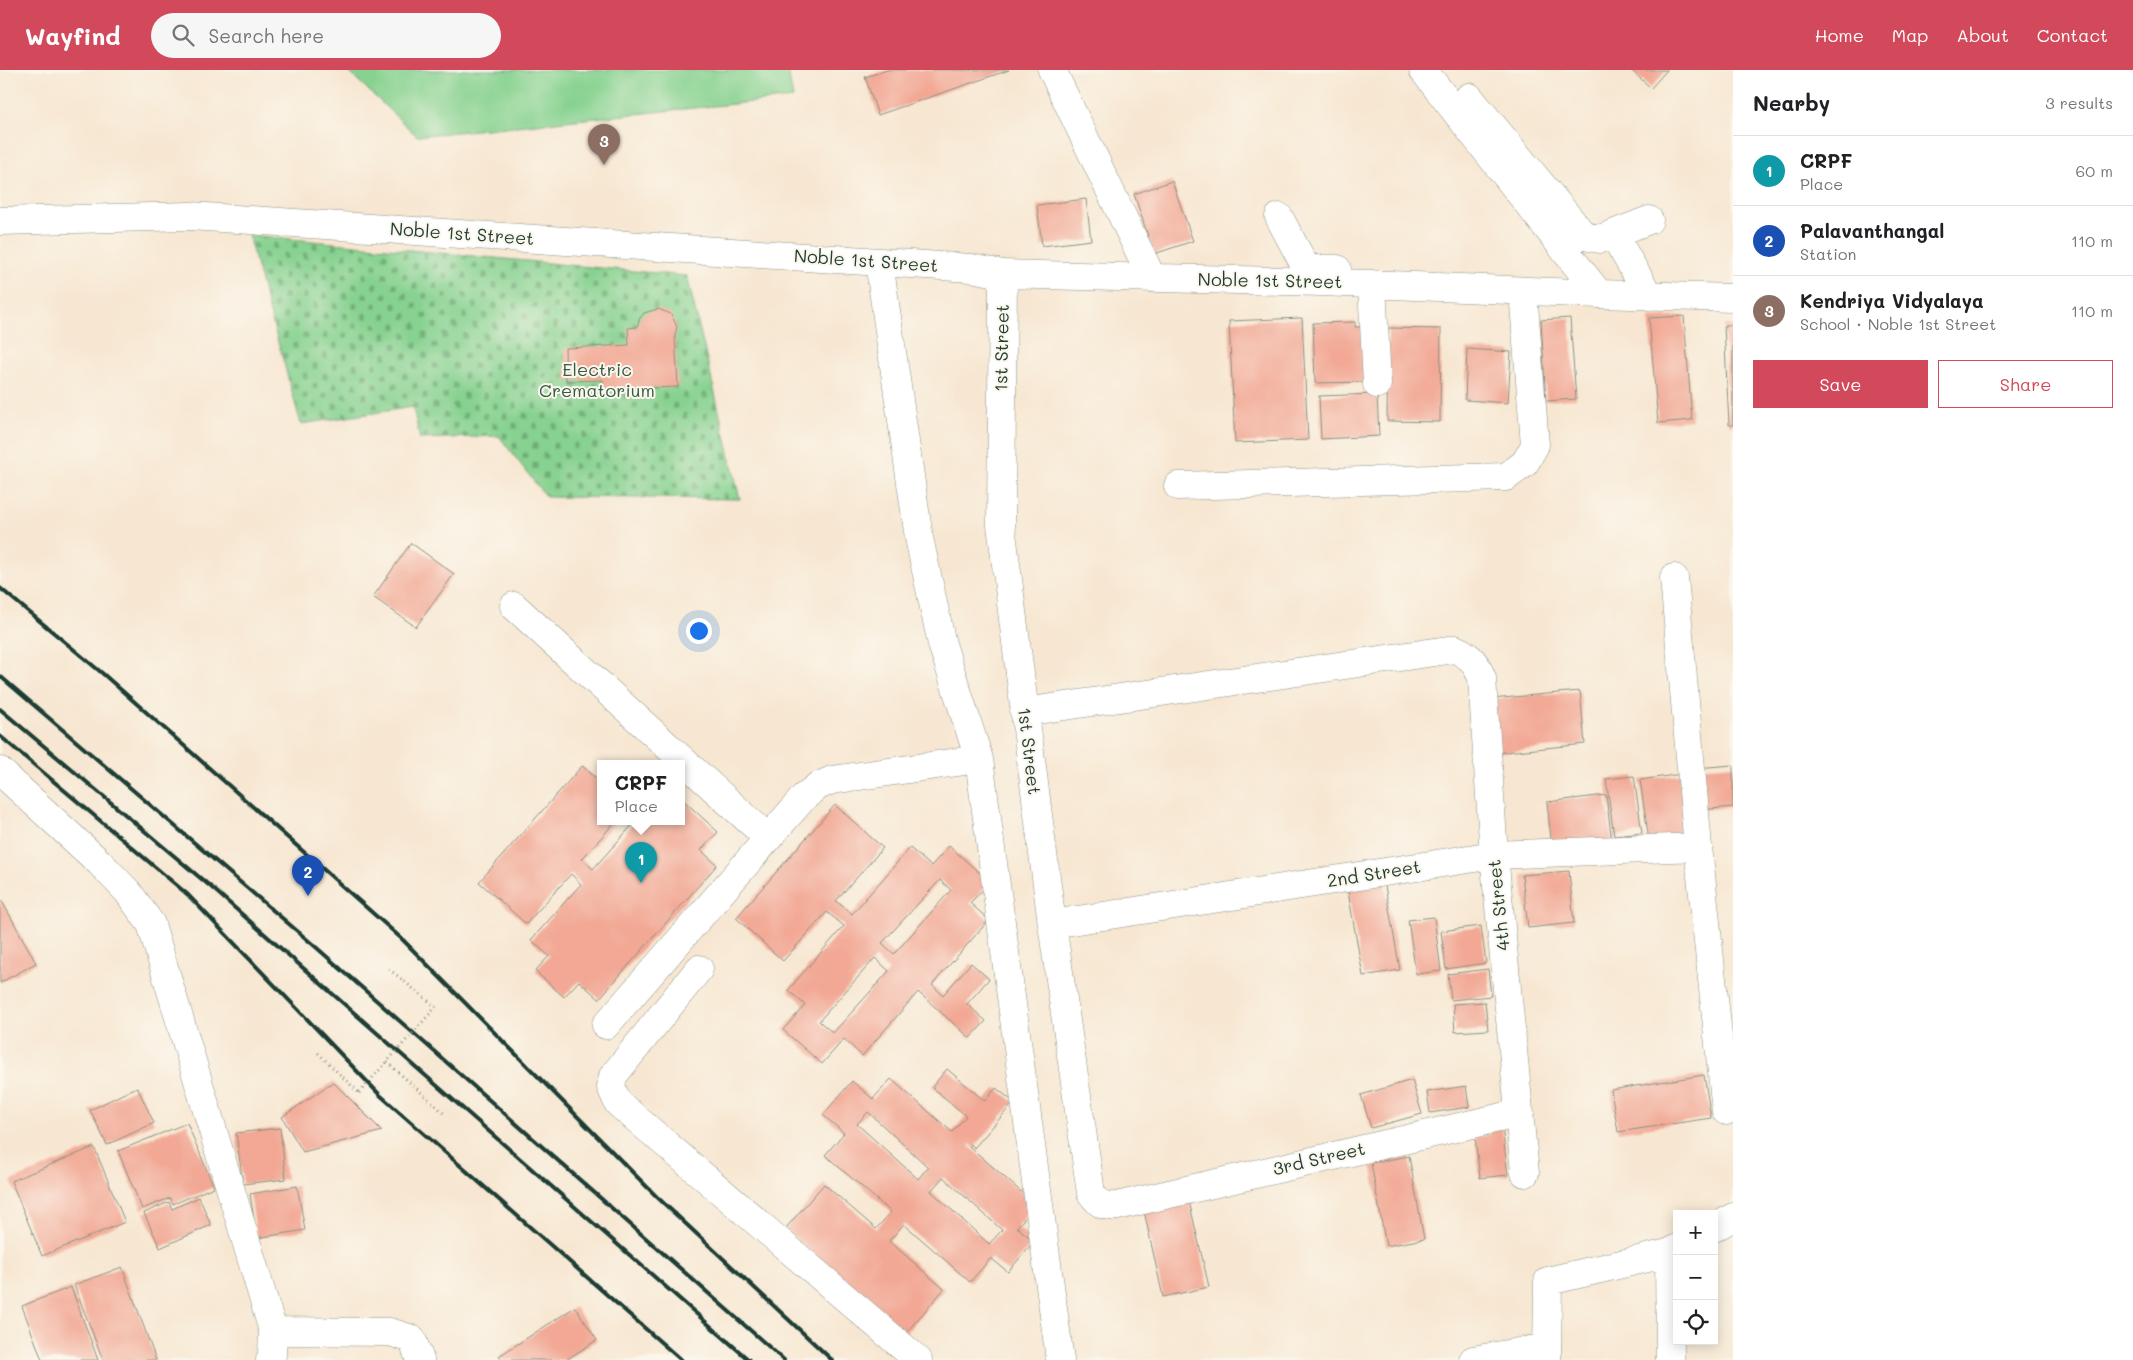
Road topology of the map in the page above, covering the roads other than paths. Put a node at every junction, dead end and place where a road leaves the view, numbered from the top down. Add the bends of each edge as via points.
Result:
1 (1052, 70) edge
2 (1423, 70) edge
3 (1469, 97) dead end
4 (1279, 217) dead end
5 (1649, 220) dead end
6 (0, 221) edge
7 (1614, 235) junction
8 (879, 262) junction
9 (1326, 273) junction
10 (1003, 274) junction
11 (1152, 278) junction
12 (1372, 284) junction
13 (1524, 291) junction
14 (1599, 294) junction
15 (1649, 296) junction
16 (1733, 298) edge
17 (1377, 384) dead end
18 (1178, 486) dead end
19 (1674, 578) dead end
20 (514, 606) dead end
21 (1024, 712) junction
22 (979, 759) junction
23 (683, 760) edge
24 (685, 762) edge
25 (0, 771) edge
26 (768, 838) junction
27 (1698, 847) junction
28 (1494, 855) junction
29 (1052, 924) junction
30 (699, 969) dead end
31 (606, 1025) dead end
32 (1726, 1111) dead end
33 (1520, 1113) junction
34 (1525, 1172) dead end
35 (1118, 1206) joint
36 (1733, 1217) edge
37 (1718, 1226) edge
38 (1673, 1250) edge
39 (273, 1331) junction
40 (1547, 1353) edge
41 (270, 1360) edge
42 (420, 1360) edge
43 (918, 1360) edge
44 (1060, 1360) edge
45 (1473, 1360) edge
46 (1670, 1360) edge

1 - 11 street
2 - 14 street
3 - 7 street via 1584,236 1600,239
4 - 9 street via 1306,266
5 - 7 street
6 - 8 street, Noble 1st Street via 190,216
7 - 15 street
8 - 10 street, Noble 1st Street via 971,268
8 - 22 street via 919,538 942,644
9 - 11 street, Noble 1st Street
9 - 12 street, Noble 1st Street
10 - 11 street, Noble 1st Street
10 - 21 street, 1st Street via 1001,525
12 - 13 street, Noble 1st Street
12 - 17 street
13 - 14 street, Noble 1st Street
13 - 18 street via 1535,445 1525,463 1506,477
14 - 15 street, Noble 1st Street
15 - 16 street, Noble 1st Street
19 - 27 street
20 - 23 street
21 - 28 street, 4th Street via 1455,649 1472,659 1482,678
21 - 29 street, 1st Street
22 - 26 street via 832,780 804,797
22 - 44 street
24 - 26 street
25 - 39 street via 100,862 152,924
26 - 31 street
27 - 28 street, 2nd Street
27 - 32 street
28 - 29 street, 2nd Street
28 - 33 street, 4th Street
29 - 35 street, 1st Street via 1091,1192 1098,1203 1107,1207
30 - 43 street via 616,1071 611,1087 618,1103
33 - 34 street, 4th Street
33 - 35 street, 3rd Street
36 - 37 street
38 - 40 street via 1548,1281
38 - 46 street
39 - 41 street
39 - 42 street via 390,1332 412,1339
40 - 45 street

